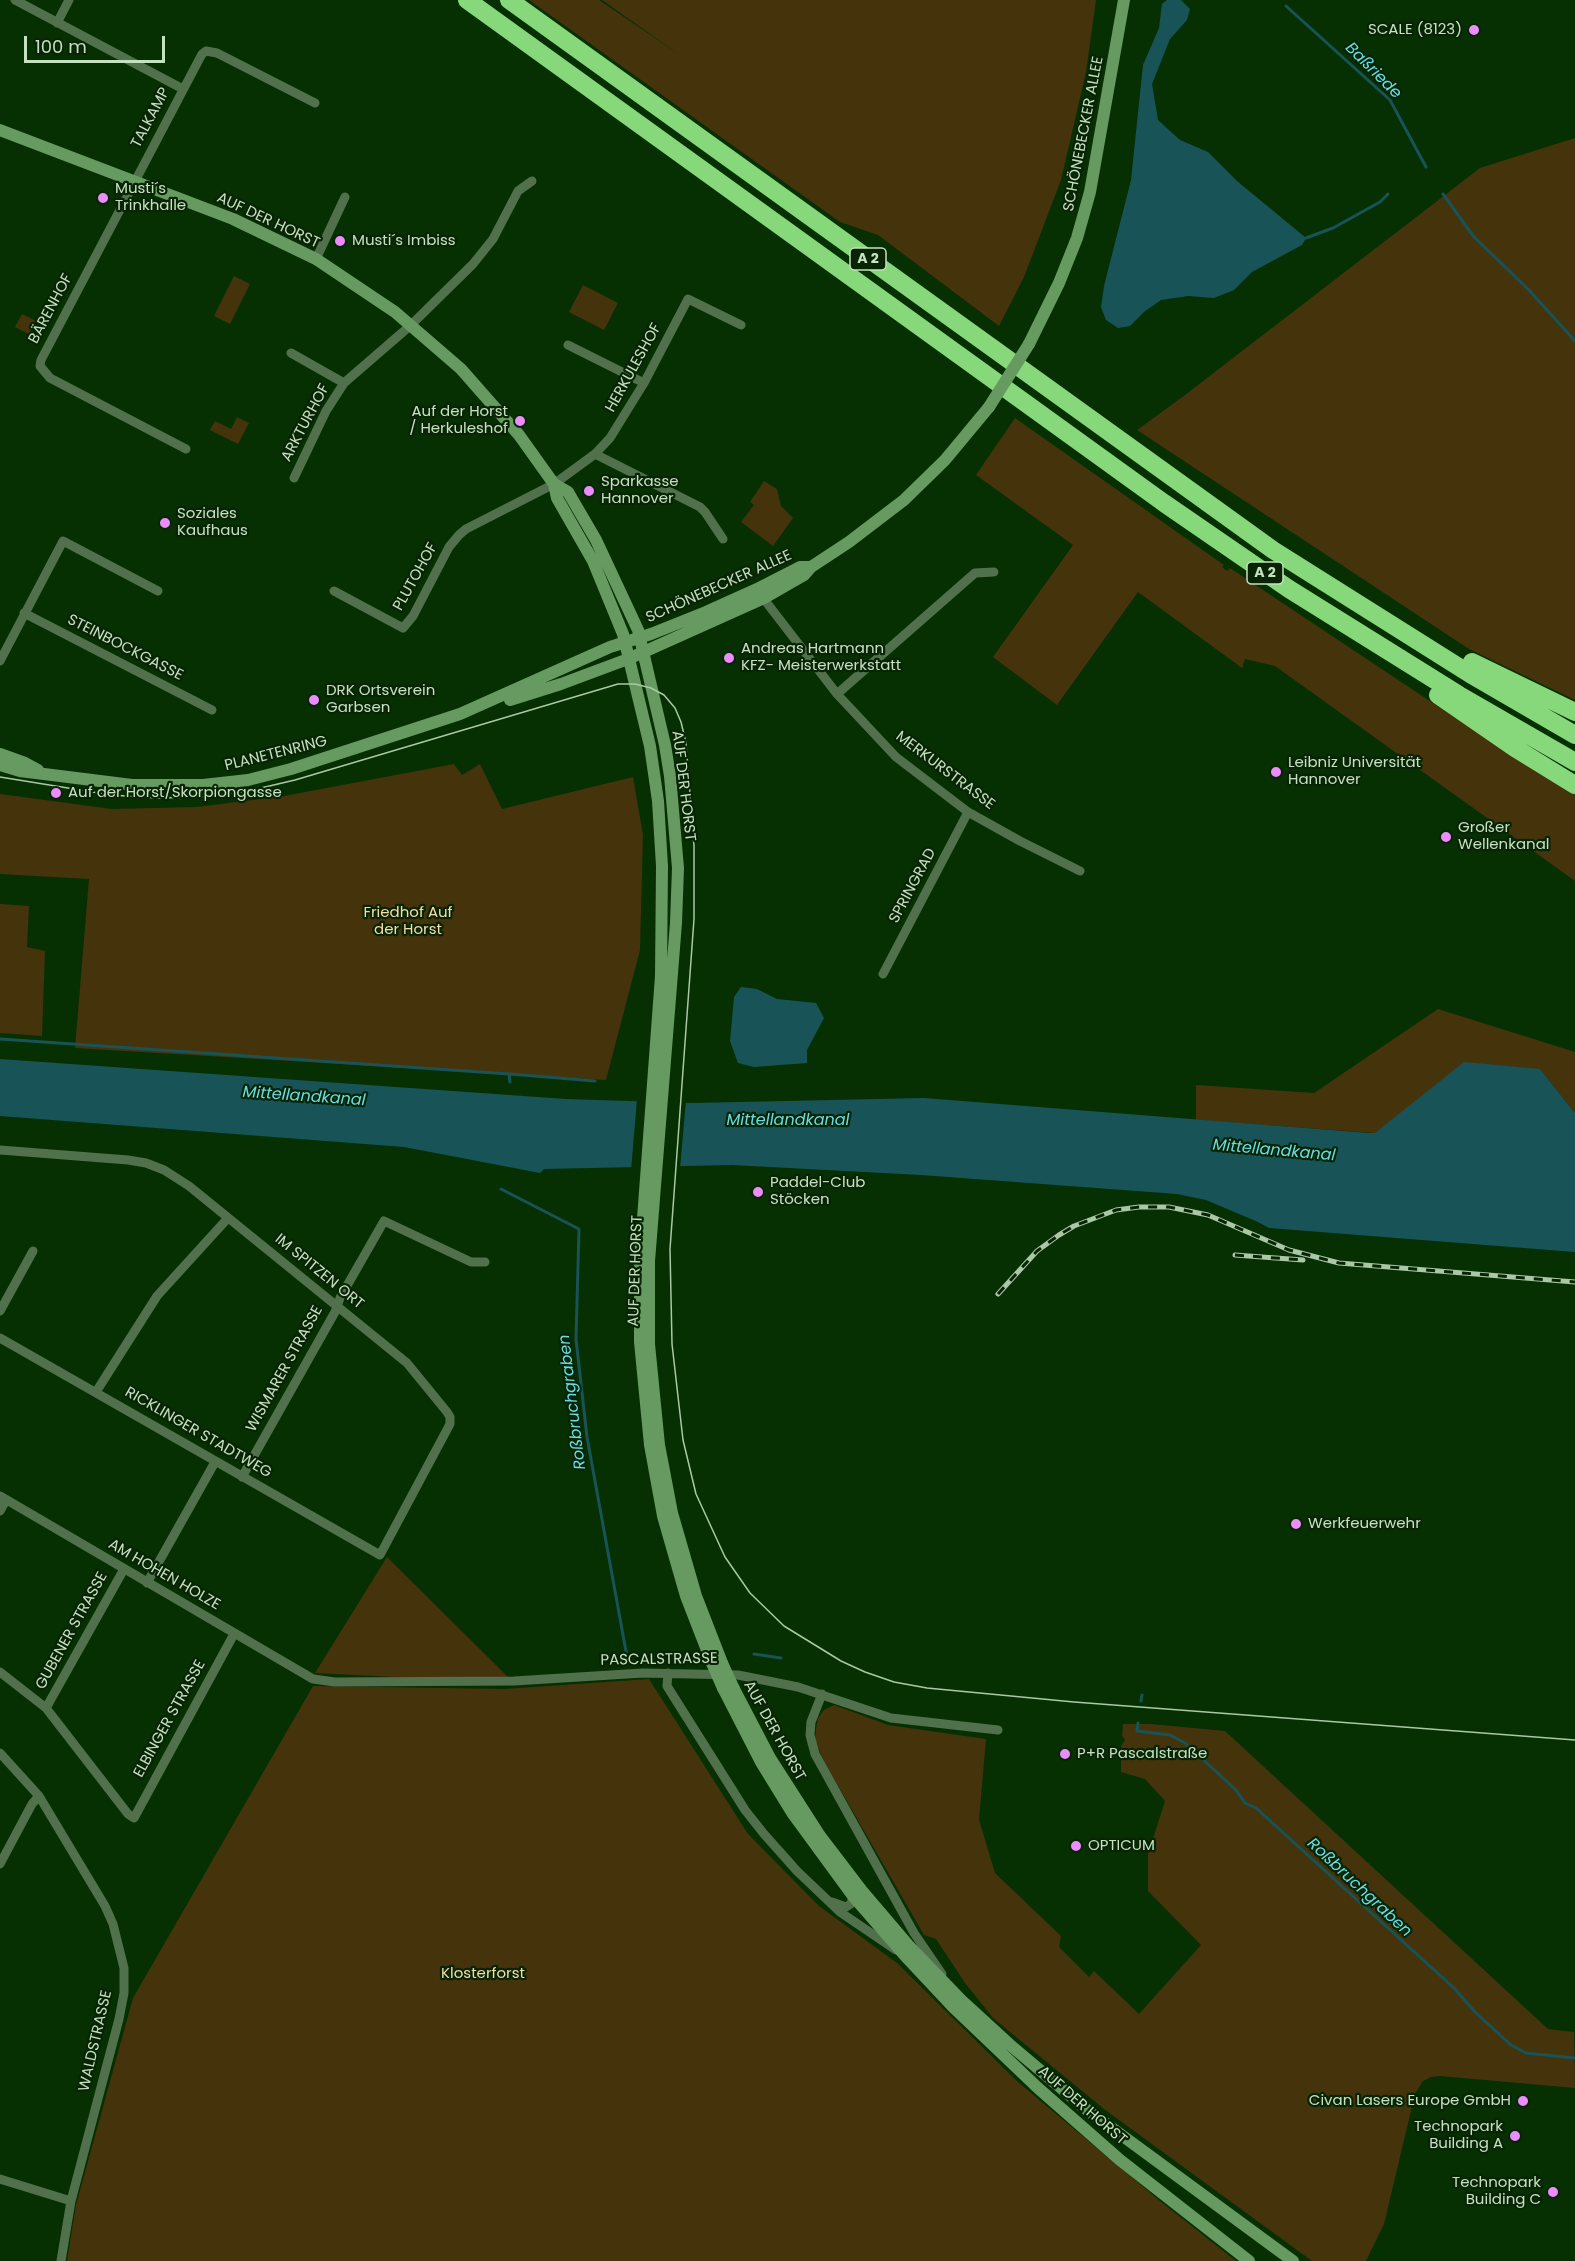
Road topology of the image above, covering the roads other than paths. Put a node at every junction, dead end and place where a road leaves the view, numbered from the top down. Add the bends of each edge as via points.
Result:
1 (15, 0) edge
2 (69, 0) edge
3 (467, 0) edge
4 (509, 0) edge
5 (1124, 0) edge
6 (57, 23) junction
7 (183, 89) junction
8 (315, 103) dead end
9 (0, 130) edge
10 (135, 180) junction
11 (532, 181) dead end
12 (345, 197) dead end
13 (316, 259) junction
14 (411, 325) junction
15 (741, 325) dead end
16 (568, 345) dead end
17 (291, 353) dead end
18 (344, 383) junction
19 (644, 383) junction
20 (186, 449) dead end
21 (595, 453) junction
22 (294, 478) dead end
23 (554, 484) junction
24 (723, 539) dead end
25 (994, 572) dead end
26 (158, 591) dead end
27 (334, 591) dead end
28 (760, 594) junction
29 (1366, 609) junction
30 (24, 613) junction
31 (639, 637) junction
32 (1369, 640) junction
33 (624, 642) junction
34 (642, 653) junction
35 (1, 655) edge
36 (628, 659) junction
37 (837, 694) junction
38 (475, 709) junction
39 (212, 710) dead end
40 (1575, 712) edge
41 (1575, 735) edge
42 (0, 754) edge
43 (1575, 762) edge
44 (0, 765) edge
45 (41, 772) junction
46 (1575, 785) edge
47 (968, 812) junction
48 (1080, 871) dead end
49 (883, 974) dead end
50 (657, 1087) junction
51 (0, 1150) edge
52 (228, 1218) junction
53 (33, 1251) dead end
54 (485, 1262) dead end
55 (337, 1306) junction
56 (0, 1311) edge
57 (0, 1338) edge
58 (96, 1392) junction
59 (215, 1462) junction
60 (242, 1477) junction
61 (3, 1498) edge
62 (0, 1511) edge
63 (380, 1555) joint
64 (124, 1569) junction
65 (147, 1582) junction
66 (234, 1634) junction
67 (0, 1672) edge
68 (668, 1673) junction
69 (313, 1678) joint
70 (728, 1688) junction
71 (822, 1694) junction
72 (46, 1708) junction
73 (999, 1730) dead end
74 (0, 1753) edge
75 (39, 1796) junction
76 (0, 1864) edge
77 (853, 1896) junction
78 (825, 1898) junction
79 (908, 1959) junction
80 (962, 2000) junction
81 (0, 2179) edge
82 (71, 2201) junction
83 (62, 2261) edge
84 (1249, 2261) edge
85 (1293, 2261) edge

1 - 6 street
2 - 6 street
3 - 32 highway, A 2 via 1164,503
4 - 29 highway, A 2 via 1218,511
5 - 28 street, SCHÖNEBECKER ALLEE, bridge via 1090,192 1059,283 1029,344 989,407 904,500 849,543 811,567 800,567
6 - 7 street
7 - 8 street, TALKAMP via 202,54 211,51
7 - 10 street, TALKAMP
9 - 10 street, AUF DER HORST
10 - 13 street, AUF DER HORST via 233,219
10 - 20 street, BÄRENHOF via 40,366 50,378
11 - 14 street, ARKTURHOF via 518,191 493,239 473,264
12 - 13 street
13 - 14 street, AUF DER HORST
14 - 18 street, ARKTURHOF
14 - 23 street, AUF DER HORST via 482,391
15 - 19 street, HERKULESHOF via 688,299
16 - 19 street
17 - 18 street, ARKTURHOF
18 - 22 street, ARKTURHOF
19 - 21 street, HERKULESHOF via 615,431
21 - 23 street, HERKULESHOF
21 - 24 street via 700,507
23 - 27 street, PLUTOHOF via 459,535 403,628
23 - 31 street, AUF DER HORST via 568,492 596,540
23 - 33 street, AUF DER HORST via 557,498 593,561
25 - 37 street via 975,573
26 - 30 street via 63,541
28 - 31 street, SCHÖNEBECKER ALLEE
28 - 34 street, SCHÖNEBECKER ALLEE
28 - 37 street, MERKURSTRASSE
29 - 40 highway
29 - 41 highway, A 2
30 - 35 street
30 - 39 street, STEINBOCKGASSE
31 - 33 street, PLANETENRING
31 - 34 street, AUF DER HORST
32 - 43 highway, A 2
32 - 46 highway via 1476,723
33 - 36 street, AUF DER HORST
33 - 38 street, PLANETENRING
34 - 36 street, PLANETENRING
34 - 50 street, AUF DER HORST via 665,745 678,868 676,923
36 - 38 street, PLANETENRING
36 - 50 street, AUF DER HORST via 652,756 658,801 662,866
37 - 47 street, MERKURSTRASSE via 896,757
38 - 45 street, PLANETENRING via 332,757 248,780 203,785 132,785
42 - 45 street, PLANETENRING
44 - 45 street, PLANETENRING
47 - 48 street, MERKURSTRASSE
47 - 49 street, SPRINGRAD
50 - 70 street, AUF DER HORST, bridge via 650,1176 648,1313 659,1445 679,1537
51 - 52 street, IM SPITZEN ORT via 146,1163 164,1170
52 - 55 street, IM SPITZEN ORT
52 - 58 street via 157,1296
53 - 56 street
54 - 55 street, WISMARER STRASSE via 471,1262 384,1221
55 - 60 street, WISMARER STRASSE
55 - 63 street, IM SPITZEN ORT via 407,1363 450,1417 449,1429
57 - 58 street, RICKLINGER STADTWEG
58 - 59 street, RICKLINGER STADTWEG
59 - 60 street, RICKLINGER STADTWEG
59 - 65 street
60 - 63 street, RICKLINGER STADTWEG
61 - 62 street
61 - 64 street, AM HOHEN HOLZE
64 - 65 street, AM HOHEN HOLZE
64 - 72 street, GUBENER STRASSE
65 - 66 street, AM HOHEN HOLZE
66 - 69 street, AM HOHEN HOLZE
66 - 72 street, ELBINGER STRASSE via 134,1818
67 - 72 street
68 - 69 street, PASCALSTRASSE via 514,1681 335,1682
68 - 71 street, PASCALSTRASSE via 738,1675
68 - 78 street, AUF DER HORST via 667,1686 745,1810
70 - 77 street, AUF DER HORST via 761,1762 793,1814
70 - 80 street, AUF DER HORST via 820,1836 888,1922
71 - 73 street, PASCALSTRASSE via 891,1718
71 - 80 street, AUF DER HORST via 811,1722 814,1754 914,1933
74 - 75 street, WALDSTRASSE
75 - 76 street
75 - 82 street, WALDSTRASSE via 105,1906 124,1968 119,2019
77 - 78 street via 851,1904 843,1907
77 - 79 street, AUF DER HORST
78 - 79 street, AUF DER HORST
79 - 84 street, AUF DER HORST via 1038,2088 1120,2160
80 - 85 street, AUF DER HORST via 1086,2109
81 - 82 street
82 - 83 street, WALDSTRASSE

